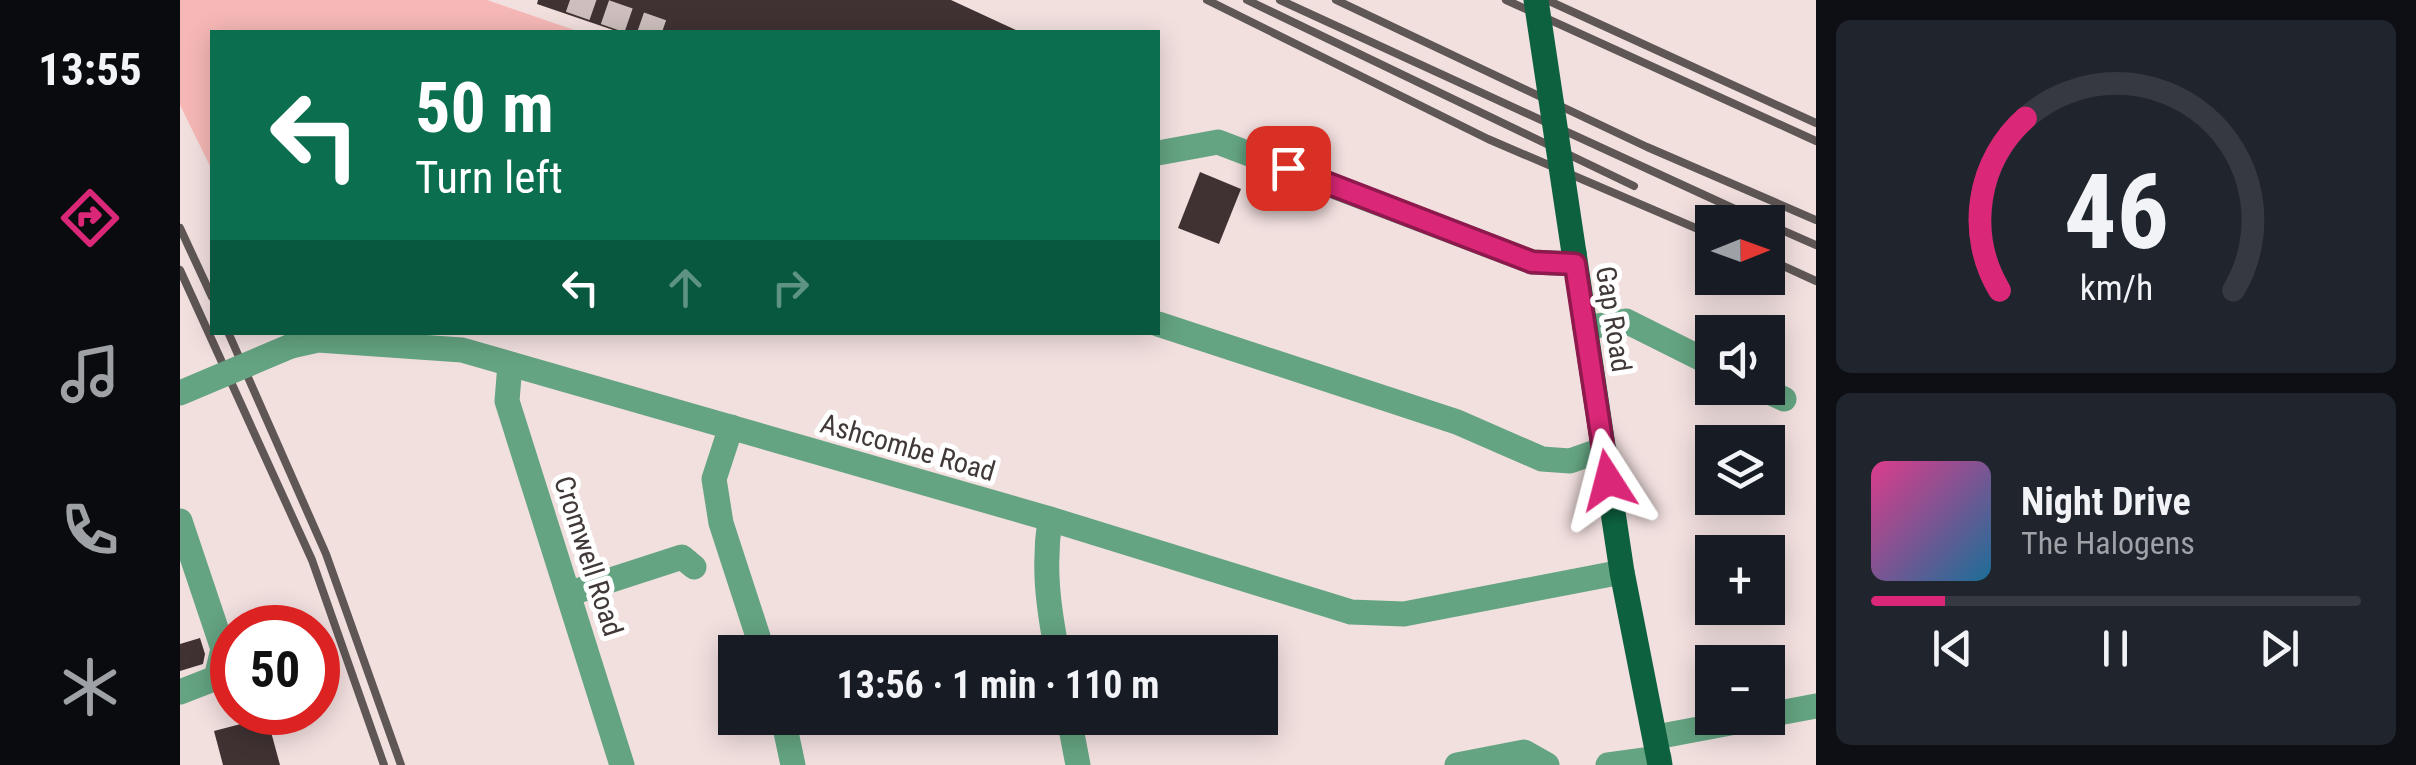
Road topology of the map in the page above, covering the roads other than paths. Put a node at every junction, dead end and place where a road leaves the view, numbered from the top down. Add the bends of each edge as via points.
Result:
1 (1536, 0) edge
2 (1160, 153) edge
3 (1575, 259) junction
4 (1160, 325) edge
5 (1585, 328) junction
6 (1695, 356) edge
7 (510, 364) junction
8 (180, 393) edge
9 (731, 426) junction
10 (1604, 449) junction
11 (1050, 520) junction
12 (180, 521) edge
13 (694, 567) dead end
14 (1622, 572) junction
15 (571, 593) junction
16 (757, 635) edge
17 (1053, 635) edge
18 (180, 692) edge
19 (1816, 706) edge
20 (1785, 712) edge
21 (787, 735) edge
22 (1072, 735) edge
23 (1710, 735) edge
24 (1658, 754) edge
25 (622, 765) edge
26 (794, 765) edge
27 (1078, 765) edge
28 (1457, 765) edge
29 (1548, 765) edge
30 (1608, 765) edge

1 - 3 main road, Gap Road, bridge
2 - 3 street via 1218,142 1532,262
3 - 5 main road, Gap Road
4 - 10 street via 1457,422 1542,459 1570,461
5 - 6 street via 1626,321
5 - 10 main road, Gap Road
7 - 8 street, Ashcombe Road, bridge via 419,344 318,340
7 - 9 street, Ashcombe Road
7 - 15 street, Cromwell Road via 507,401
9 - 11 street, Ashcombe Road
9 - 16 street via 714,478
10 - 14 main road, Gap Road
11 - 14 street, Ashcombe Road via 1351,612 1404,614
11 - 17 street via 1043,558
12 - 18 street via 223,649 216,678
13 - 15 street via 682,557
14 - 24 main road, Gap Road
15 - 25 street, Cromwell Road
19 - 20 street
21 - 26 street
22 - 27 street
23 - 24 street
24 - 30 street
28 - 29 street via 1524,752

